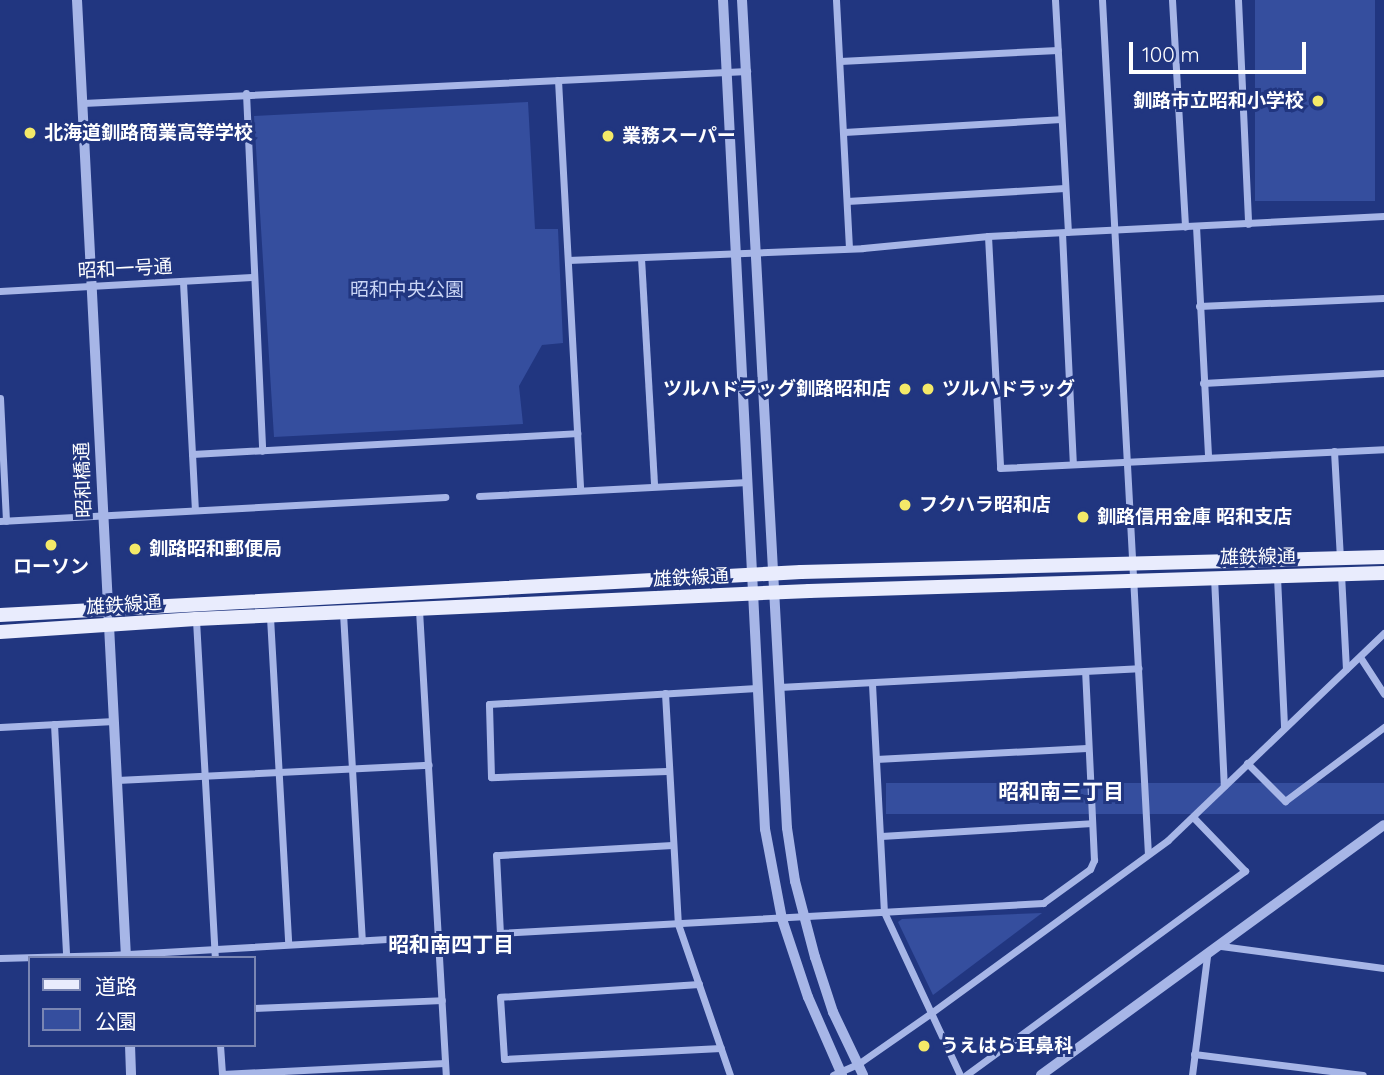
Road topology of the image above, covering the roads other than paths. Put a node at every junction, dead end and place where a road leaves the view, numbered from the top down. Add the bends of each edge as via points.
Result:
1 (77, 0) edge
2 (723, 0) edge
3 (742, 0) edge
4 (751, 0) edge
5 (836, 0) edge
6 (1055, 0) edge
7 (1102, 0) edge
8 (1172, 0) edge
9 (1238, 0) edge
10 (1058, 50) junction
11 (840, 61) junction
12 (747, 71) junction
13 (727, 72) junction
14 (558, 80) junction
15 (246, 93) junction
16 (83, 103) junction
17 (1061, 119) junction
18 (844, 132) junction
19 (1065, 188) junction
20 (848, 201) junction
21 (1384, 216) edge
22 (1248, 224) junction
23 (1196, 226) junction
24 (1185, 227) junction
25 (1116, 231) junction
26 (1065, 232) junction
27 (988, 236) junction
28 (849, 248) junction
29 (756, 251) junction
30 (735, 252) junction
31 (641, 258) junction
32 (568, 260) junction
33 (252, 277) junction
34 (183, 282) junction
35 (93, 286) junction
36 (0, 291) edge
37 (1384, 298) edge
38 (1199, 306) junction
39 (1384, 373) edge
40 (1203, 383) junction
41 (0, 398) edge
42 (577, 433) junction
43 (1384, 449) edge
44 (262, 451) junction
45 (1334, 451) junction
46 (192, 454) junction
47 (1208, 457) junction
48 (1127, 461) junction
49 (1073, 464) junction
50 (748, 482) junction
51 (654, 486) junction
52 (580, 489) junction
53 (479, 496) dead end
54 (445, 497) dead end
55 (195, 510) junction
56 (102, 515) junction
57 (3, 521) edge
58 (1384, 557) edge
59 (1340, 558) junction
60 (1133, 564) junction
61 (1384, 573) edge
62 (771, 574) junction
63 (1341, 574) junction
64 (752, 575) junction
65 (1277, 576) junction
66 (1214, 577) junction
67 (1134, 581) junction
68 (772, 593) junction
69 (753, 594) junction
70 (108, 610) junction
71 (419, 610) junction
72 (343, 613) junction
73 (0, 615) edge
74 (270, 617) junction
75 (196, 619) junction
76 (109, 626) junction
77 (0, 632) edge
78 (1384, 633) edge
79 (1360, 657) junction
80 (1138, 668) junction
81 (1346, 670) junction
82 (1085, 671) junction
83 (872, 684) junction
84 (779, 687) junction
85 (757, 688) junction
86 (665, 693) junction
87 (1384, 694) edge
88 (114, 721) junction
89 (54, 724) junction
90 (0, 727) edge
91 (1284, 727) junction
92 (1384, 727) edge
93 (1087, 748) junction
94 (876, 759) junction
95 (1247, 763) junction
96 (429, 765) junction
97 (352, 770) junction
98 (667, 771) junction
99 (279, 773) junction
100 (206, 777) junction
101 (117, 780) junction
102 (1224, 786) junction
103 (1193, 817) junction
104 (1092, 823) junction
105 (1384, 825) edge
106 (881, 836) junction
107 (672, 845) junction
108 (1147, 854) junction
109 (884, 912) junction
110 (804, 918) junction
111 (782, 919) junction
112 (678, 924) junction
113 (438, 936) junction
114 (362, 940) junction
115 (288, 944) junction
116 (1221, 946) junction
117 (214, 948) junction
118 (66, 956) joint
119 (126, 956) edge
120 (215, 956) edge
121 (1207, 956) junction
122 (28, 957) edge
123 (0, 958) edge
124 (1384, 968) edge
125 (699, 984) junction
126 (442, 1000) junction
127 (256, 1009) edge
128 (931, 1013) junction
129 (130, 1047) edge
130 (220, 1047) edge
131 (721, 1048) junction
132 (1194, 1054) junction
133 (445, 1063) junction
134 (860, 1070) edge
135 (222, 1074) edge
136 (838, 1074) edge
137 (131, 1075) edge
138 (446, 1075) edge
139 (730, 1075) edge
140 (960, 1075) edge
141 (967, 1075) edge
142 (1041, 1075) edge
143 (1192, 1075) edge
144 (1363, 1075) edge

1 - 16 street, 昭和橋通
2 - 13 street
3 - 4 street
3 - 12 street
5 - 11 street
6 - 10 street
7 - 25 street
8 - 24 street
9 - 22 street
10 - 11 street
10 - 17 street
11 - 18 street
12 - 13 street
12 - 29 street
13 - 14 street
13 - 30 street
14 - 15 street
14 - 32 street
15 - 16 street
15 - 33 street
16 - 35 street, 昭和橋通
17 - 18 street
17 - 19 street
18 - 20 street
19 - 20 street
19 - 26 street
20 - 28 street
21 - 22 street
22 - 23 street
23 - 24 street
23 - 38 street
24 - 25 street
25 - 26 street
25 - 48 street
26 - 27 street
26 - 49 street
27 - 28 street
27 - 49 street via 1000,468
28 - 29 street
29 - 30 street
29 - 62 street
30 - 31 street
30 - 50 street
31 - 32 street
31 - 51 street
32 - 42 street
33 - 34 street, 昭和一号通
33 - 44 street
34 - 35 street, 昭和一号通
34 - 46 street
35 - 36 street, 昭和一号通
35 - 56 street, 昭和橋通
37 - 38 street
38 - 40 street
39 - 40 street
40 - 47 street
41 - 57 street
42 - 44 street
42 - 52 street
43 - 45 street
44 - 46 street
45 - 47 street
45 - 59 street
46 - 55 street
47 - 48 street
48 - 49 street
48 - 60 street
50 - 51 street
50 - 64 street
51 - 52 street
52 - 53 street
54 - 55 street
55 - 56 street
56 - 57 street
56 - 70 street, 昭和橋通
58 - 59 main road, 雄鉄線通
59 - 60 main road, 雄鉄線通
60 - 62 main road, 雄鉄線通
60 - 67 street
61 - 63 main road, 雄鉄線通
62 - 64 main road, 雄鉄線通
62 - 68 street
63 - 65 main road, 雄鉄線通
63 - 81 street
64 - 69 street
64 - 70 main road, 雄鉄線通
65 - 66 main road, 雄鉄線通
65 - 91 street
66 - 67 main road, 雄鉄線通
66 - 102 street
67 - 68 main road, 雄鉄線通
67 - 80 street
68 - 69 main road, 雄鉄線通
68 - 84 street
69 - 71 main road, 雄鉄線通
69 - 85 street
70 - 73 main road, 雄鉄線通
70 - 76 street, 昭和橋通
71 - 72 main road, 雄鉄線通
71 - 96 street
72 - 74 main road, 雄鉄線通
72 - 97 street
74 - 75 main road, 雄鉄線通
74 - 99 street
75 - 76 main road, 雄鉄線通
75 - 100 street
76 - 77 main road, 雄鉄線通
76 - 88 street, 昭和橋通
78 - 79 street
79 - 81 street
79 - 87 street
80 - 82 street
80 - 108 street
81 - 91 street
82 - 83 street
82 - 93 street
83 - 84 street
83 - 94 street
84 - 110 street via 787,828
85 - 86 street
85 - 111 street via 765,829
86 - 98 street
86 - 98 street via 489,704 489,728 491,776
88 - 89 street
88 - 101 street, 昭和橋通
89 - 90 street
89 - 118 street
91 - 95 street
92 - 95 street via 1285,801
93 - 94 street
93 - 104 street
94 - 106 street
95 - 102 street
96 - 97 street
96 - 113 street
97 - 99 street
97 - 114 street
98 - 107 street
99 - 100 street
99 - 115 street
100 - 101 street
100 - 117 street
101 - 119 street, 昭和橋通
102 - 103 street
103 - 108 street
103 - 141 street via 1245,871
104 - 106 street
104 - 109 street via 1094,860 1090,869 1043,903
105 - 116 street
106 - 109 street
107 - 112 street
107 - 112 street via 496,855 500,933
108 - 128 street
109 - 110 street
109 - 128 street
110 - 111 street
110 - 134 street via 833,1012
111 - 112 street
111 - 136 street
112 - 125 street
113 - 114 street
113 - 126 street
114 - 115 street
115 - 117 street
116 - 121 street
116 - 124 street
117 - 119 street
117 - 120 street
118 - 119 street
121 - 132 street
121 - 142 street
122 - 123 street
125 - 131 street
125 - 131 street via 500,997 504,1059
126 - 127 street
126 - 133 street
128 - 134 street
128 - 140 street
129 - 137 street
130 - 135 street
131 - 139 street
132 - 143 street
132 - 144 street
133 - 135 street
133 - 138 street
134 - 136 street

